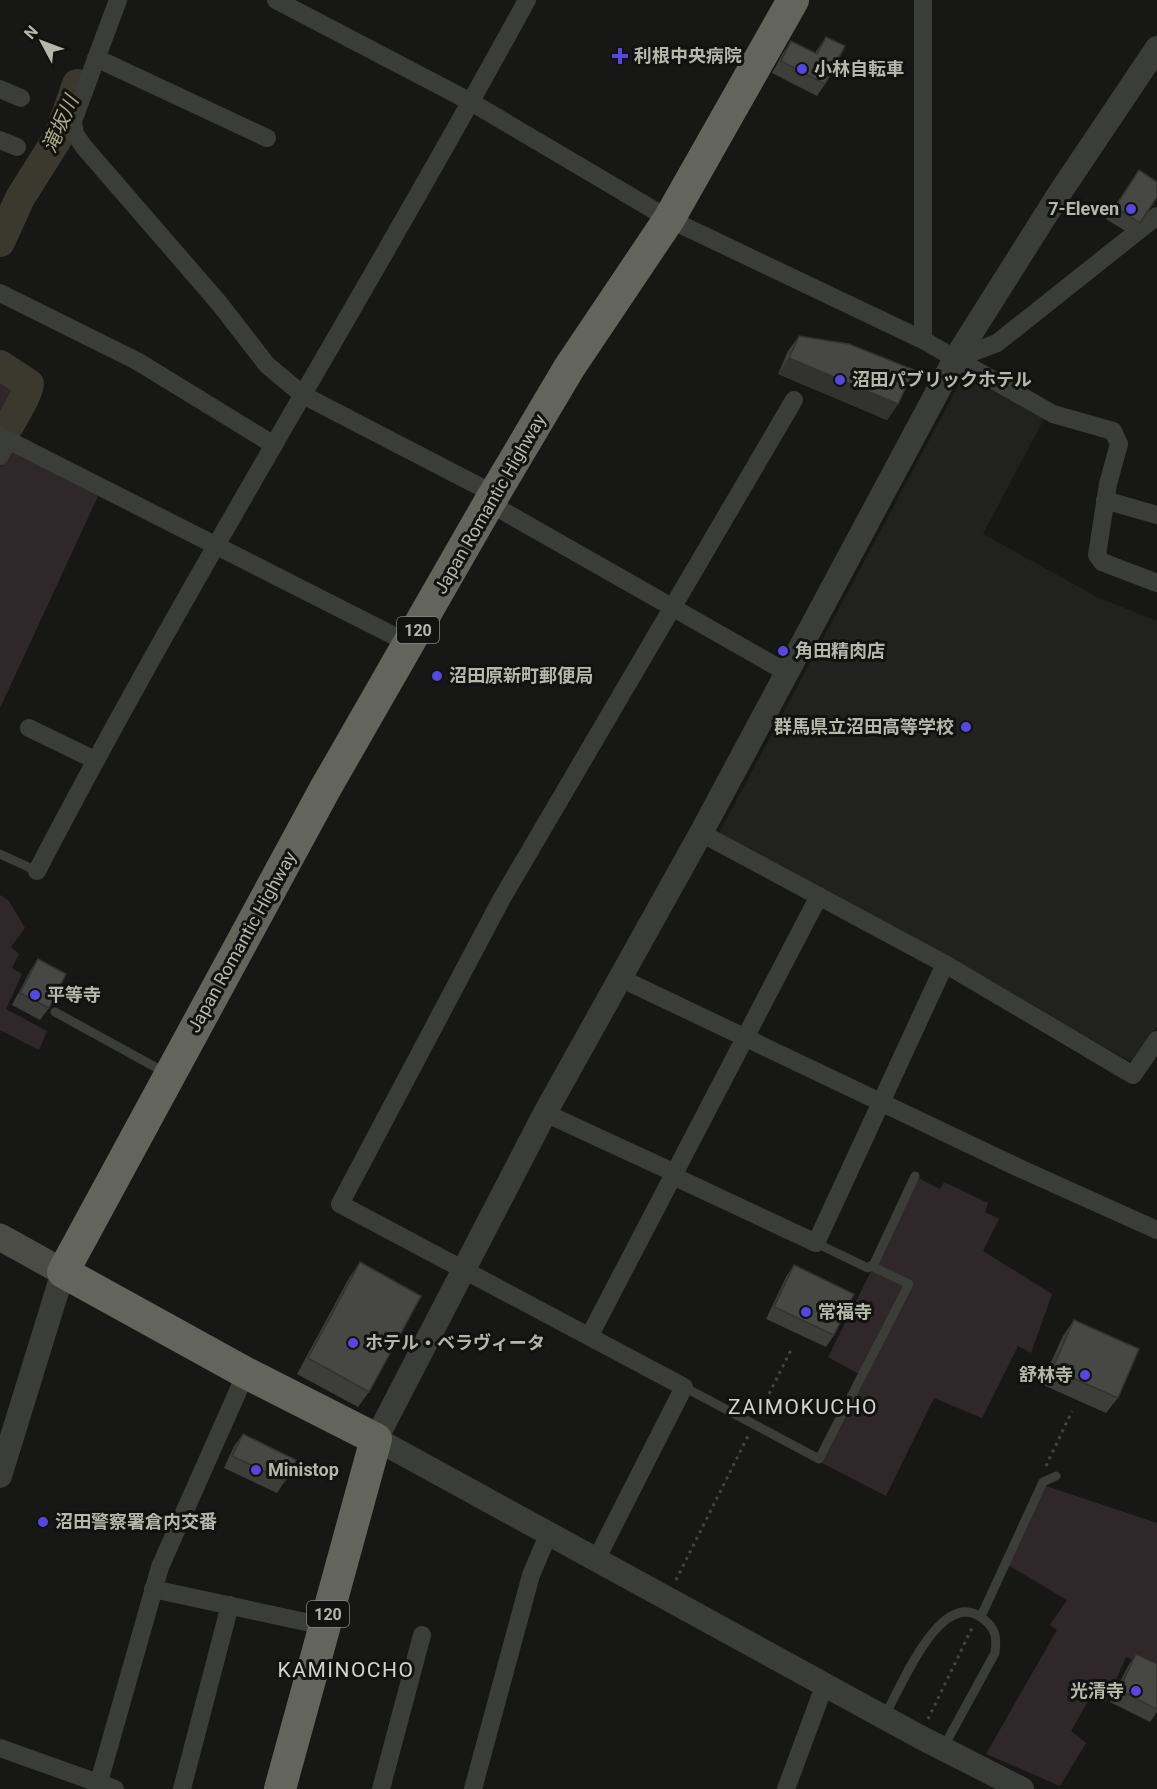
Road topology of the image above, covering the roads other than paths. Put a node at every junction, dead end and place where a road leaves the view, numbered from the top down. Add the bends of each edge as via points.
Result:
1 (118, 0) edge
2 (276, 0) edge
3 (527, 0) edge
4 (793, 0) edge
5 (923, 0) edge
6 (294, 5) edge
7 (1157, 48) edge
8 (96, 58) junction
9 (0, 89) edge
10 (21, 98) dead end
11 (471, 102) junction
12 (267, 138) dead end
13 (1157, 216) edge
14 (669, 219) junction
15 (0, 293) edge
16 (923, 340) junction
17 (955, 358) junction
18 (303, 395) junction
19 (794, 400) dead end
20 (4, 438) edge
21 (274, 445) junction
22 (0, 456) edge
23 (491, 499) junction
24 (1105, 500) junction
25 (1157, 515) edge
26 (217, 544) junction
27 (1157, 583) edge
28 (673, 609) junction
29 (410, 644) junction
30 (786, 672) junction
31 (29, 728) dead end
32 (95, 760) junction
33 (701, 833) junction
34 (0, 854) edge
35 (37, 871) joint
36 (819, 896) junction
37 (945, 964) junction
38 (620, 978) junction
39 (55, 1012) edge
40 (745, 1037) junction
41 (1157, 1040) edge
42 (170, 1074) junction
43 (882, 1102) junction
44 (545, 1113) junction
45 (674, 1174) junction
46 (915, 1176) dead end
47 (1157, 1230) edge
48 (0, 1237) edge
49 (816, 1243) junction
50 (871, 1266) junction
51 (463, 1269) junction
52 (63, 1272) junction
53 (590, 1335) junction
54 (246, 1373) junction
55 (684, 1387) junction
56 (376, 1439) junction
57 (0, 1476) edge
58 (1056, 1476) dead end
59 (548, 1535) junction
60 (596, 1560) junction
61 (153, 1589) junction
62 (230, 1605) junction
63 (978, 1615) junction
64 (324, 1626) junction
65 (422, 1635) dead end
66 (825, 1684) junction
67 (884, 1717) junction
68 (0, 1748) edge
69 (943, 1748) junction
70 (104, 1787) edge
71 (182, 1789) edge
72 (280, 1789) edge
73 (381, 1789) edge
74 (473, 1789) edge
75 (786, 1789) edge
76 (1022, 1789) edge

1 - 8 street
2 - 6 street
3 - 11 street
4 - 14 highway, Japan Romantic Highway / 120
5 - 16 street
6 - 11 street
7 - 17 street
8 - 12 street
8 - 18 street via 73,121 75,134 267,365
9 - 10 street
11 - 14 street
11 - 18 street
13 - 17 street via 997,343
14 - 16 street
14 - 23 highway, Japan Romantic Highway / 120 via 569,369
15 - 21 street via 137,361
16 - 17 street
17 - 24 street via 1053,414 1113,431 1119,444
17 - 30 street
18 - 21 street
18 - 23 street
19 - 28 street
20 - 22 street
20 - 26 street
21 - 26 street
23 - 28 street
23 - 29 highway, Japan Romantic Highway / 120
24 - 25 street
24 - 27 street via 1097,555 1102,562
26 - 29 street
26 - 32 street
28 - 30 street
28 - 51 street via 501,900 340,1204
29 - 42 highway, Japan Romantic Highway / 120 via 325,789
30 - 33 street
31 - 32 street
32 - 35 street
33 - 36 street
33 - 38 street
34 - 35 lane
36 - 37 street
36 - 40 street
37 - 41 street via 1133,1075
37 - 43 street
38 - 40 street
38 - 44 street
39 - 42 lane
40 - 43 street
40 - 45 street
42 - 52 highway, Japan Romantic Highway / 120
43 - 47 street
43 - 49 street
44 - 45 street
44 - 51 street
45 - 49 street
45 - 53 street
46 - 50 lane
48 - 52 main road
49 - 50 lane via 868,1268
50 - 55 lane via 909,1284 819,1459
51 - 53 street via 584,1336
51 - 56 street
52 - 54 highway
52 - 57 street
53 - 55 street
54 - 56 highway
54 - 61 street
55 - 60 street
56 - 59 street
56 - 64 highway, 120
58 - 63 lane via 1043,1482 983,1612
59 - 60 street
59 - 74 street via 531,1575
60 - 66 street
61 - 62 street
61 - 70 street
62 - 64 street
62 - 71 street
63 - 67 lane via 958,1611 933,1630
63 - 69 lane via 992,1625 995,1653
64 - 72 highway, 120
65 - 73 street
66 - 67 street
66 - 75 street
67 - 69 street
68 - 70 street
69 - 76 street

